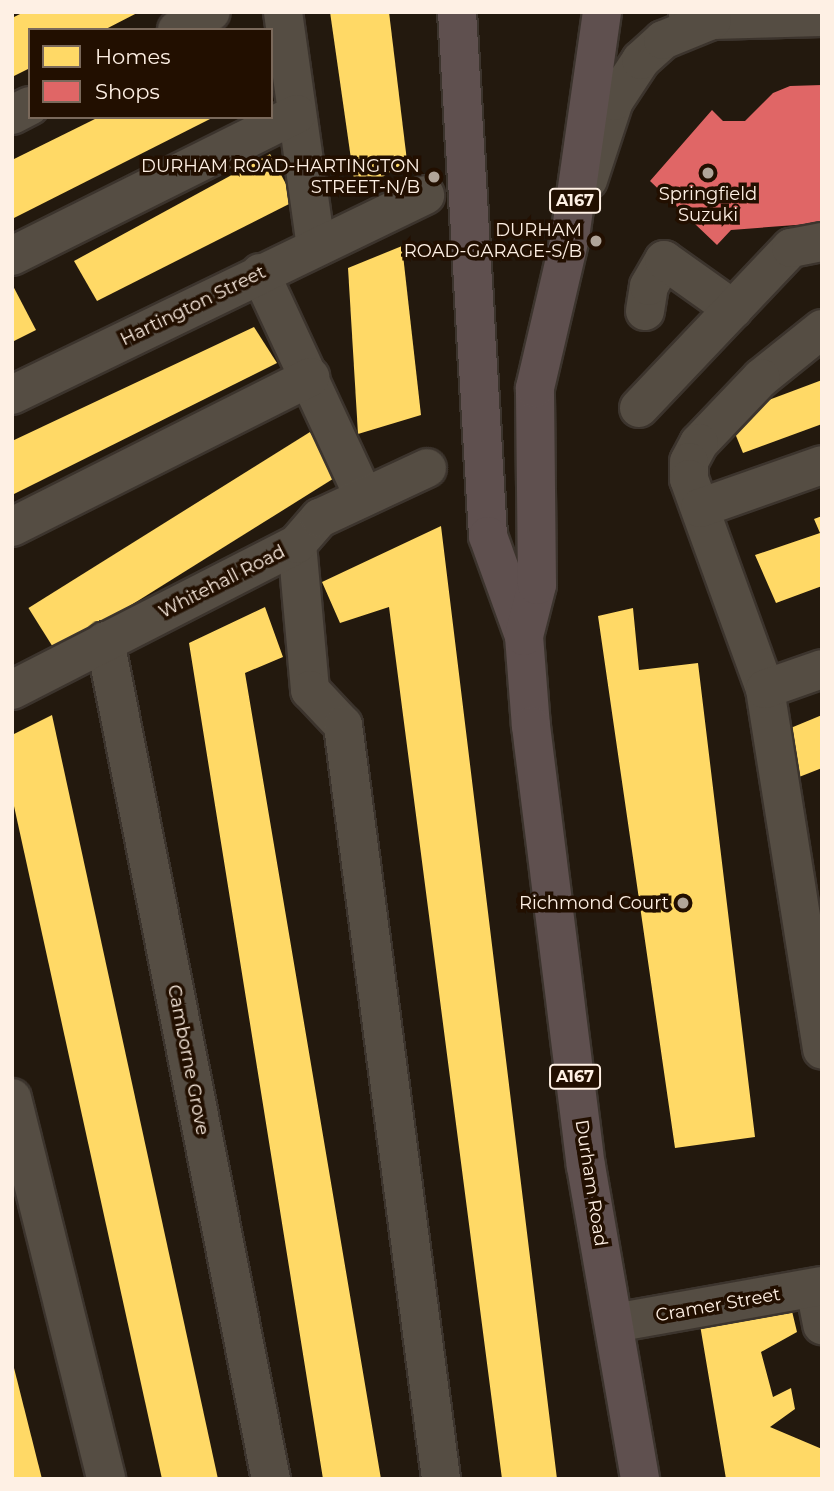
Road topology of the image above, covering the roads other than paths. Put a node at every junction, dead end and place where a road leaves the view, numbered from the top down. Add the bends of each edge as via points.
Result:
1 (211, 12) edge
2 (282, 12) edge
3 (457, 12) edge
4 (602, 12) edge
5 (695, 16) edge
6 (822, 17) edge
7 (181, 28) edge
8 (28, 107) edge
9 (297, 114) junction
10 (12, 115) edge
11 (425, 195) dead end
12 (570, 237) junction
13 (822, 242) edge
14 (316, 246) junction
15 (12, 256) edge
16 (260, 273) junction
17 (733, 310) junction
18 (645, 311) dead end
19 (822, 329) edge
20 (310, 377) junction
21 (12, 395) edge
22 (639, 408) dead end
23 (822, 465) edge
24 (427, 468) dead end
25 (364, 497) junction
26 (700, 508) junction
27 (12, 527) edge
28 (297, 544) junction
29 (524, 636) junction
30 (105, 641) junction
31 (822, 669) edge
32 (765, 689) junction
33 (12, 690) edge
34 (818, 999) edge
35 (822, 1050) edge
36 (12, 1098) edge
37 (818, 1287) edge
38 (614, 1323) junction
39 (822, 1325) edge
40 (106, 1479) edge
41 (271, 1479) edge
42 (441, 1479) edge
43 (640, 1479) edge

1 - 7 street
2 - 9 street
3 - 29 main road, A167 via 488,536
4 - 12 main road, A167
5 - 6 street
5 - 12 street via 641,60 614,101
8 - 10 street
9 - 14 street
9 - 15 street
11 - 14 street, Hartington Street
12 - 29 main road, A167 via 536,388 537,585
13 - 17 street via 792,248
14 - 16 street, Hartington Street
16 - 20 street
16 - 21 street, Hartington Street
17 - 18 street via 664,260 649,286
17 - 22 street
19 - 26 street via 761,378 699,443 689,462 689,479
20 - 25 street
20 - 27 street
23 - 26 street
24 - 25 street, Whitehall Road
25 - 28 street, Whitehall Road via 320,518
26 - 32 street
28 - 30 street, Whitehall Road
28 - 42 street via 310,690 343,725
29 - 38 main road, Durham Road / A167 via 531,726 586,1166
30 - 33 street, Whitehall Road
30 - 41 street, Camborne Grove
31 - 32 street
32 - 34 street
34 - 35 street
36 - 40 street
37 - 38 street, Cramer Street
37 - 39 street
38 - 43 main road, Durham Road / A167

